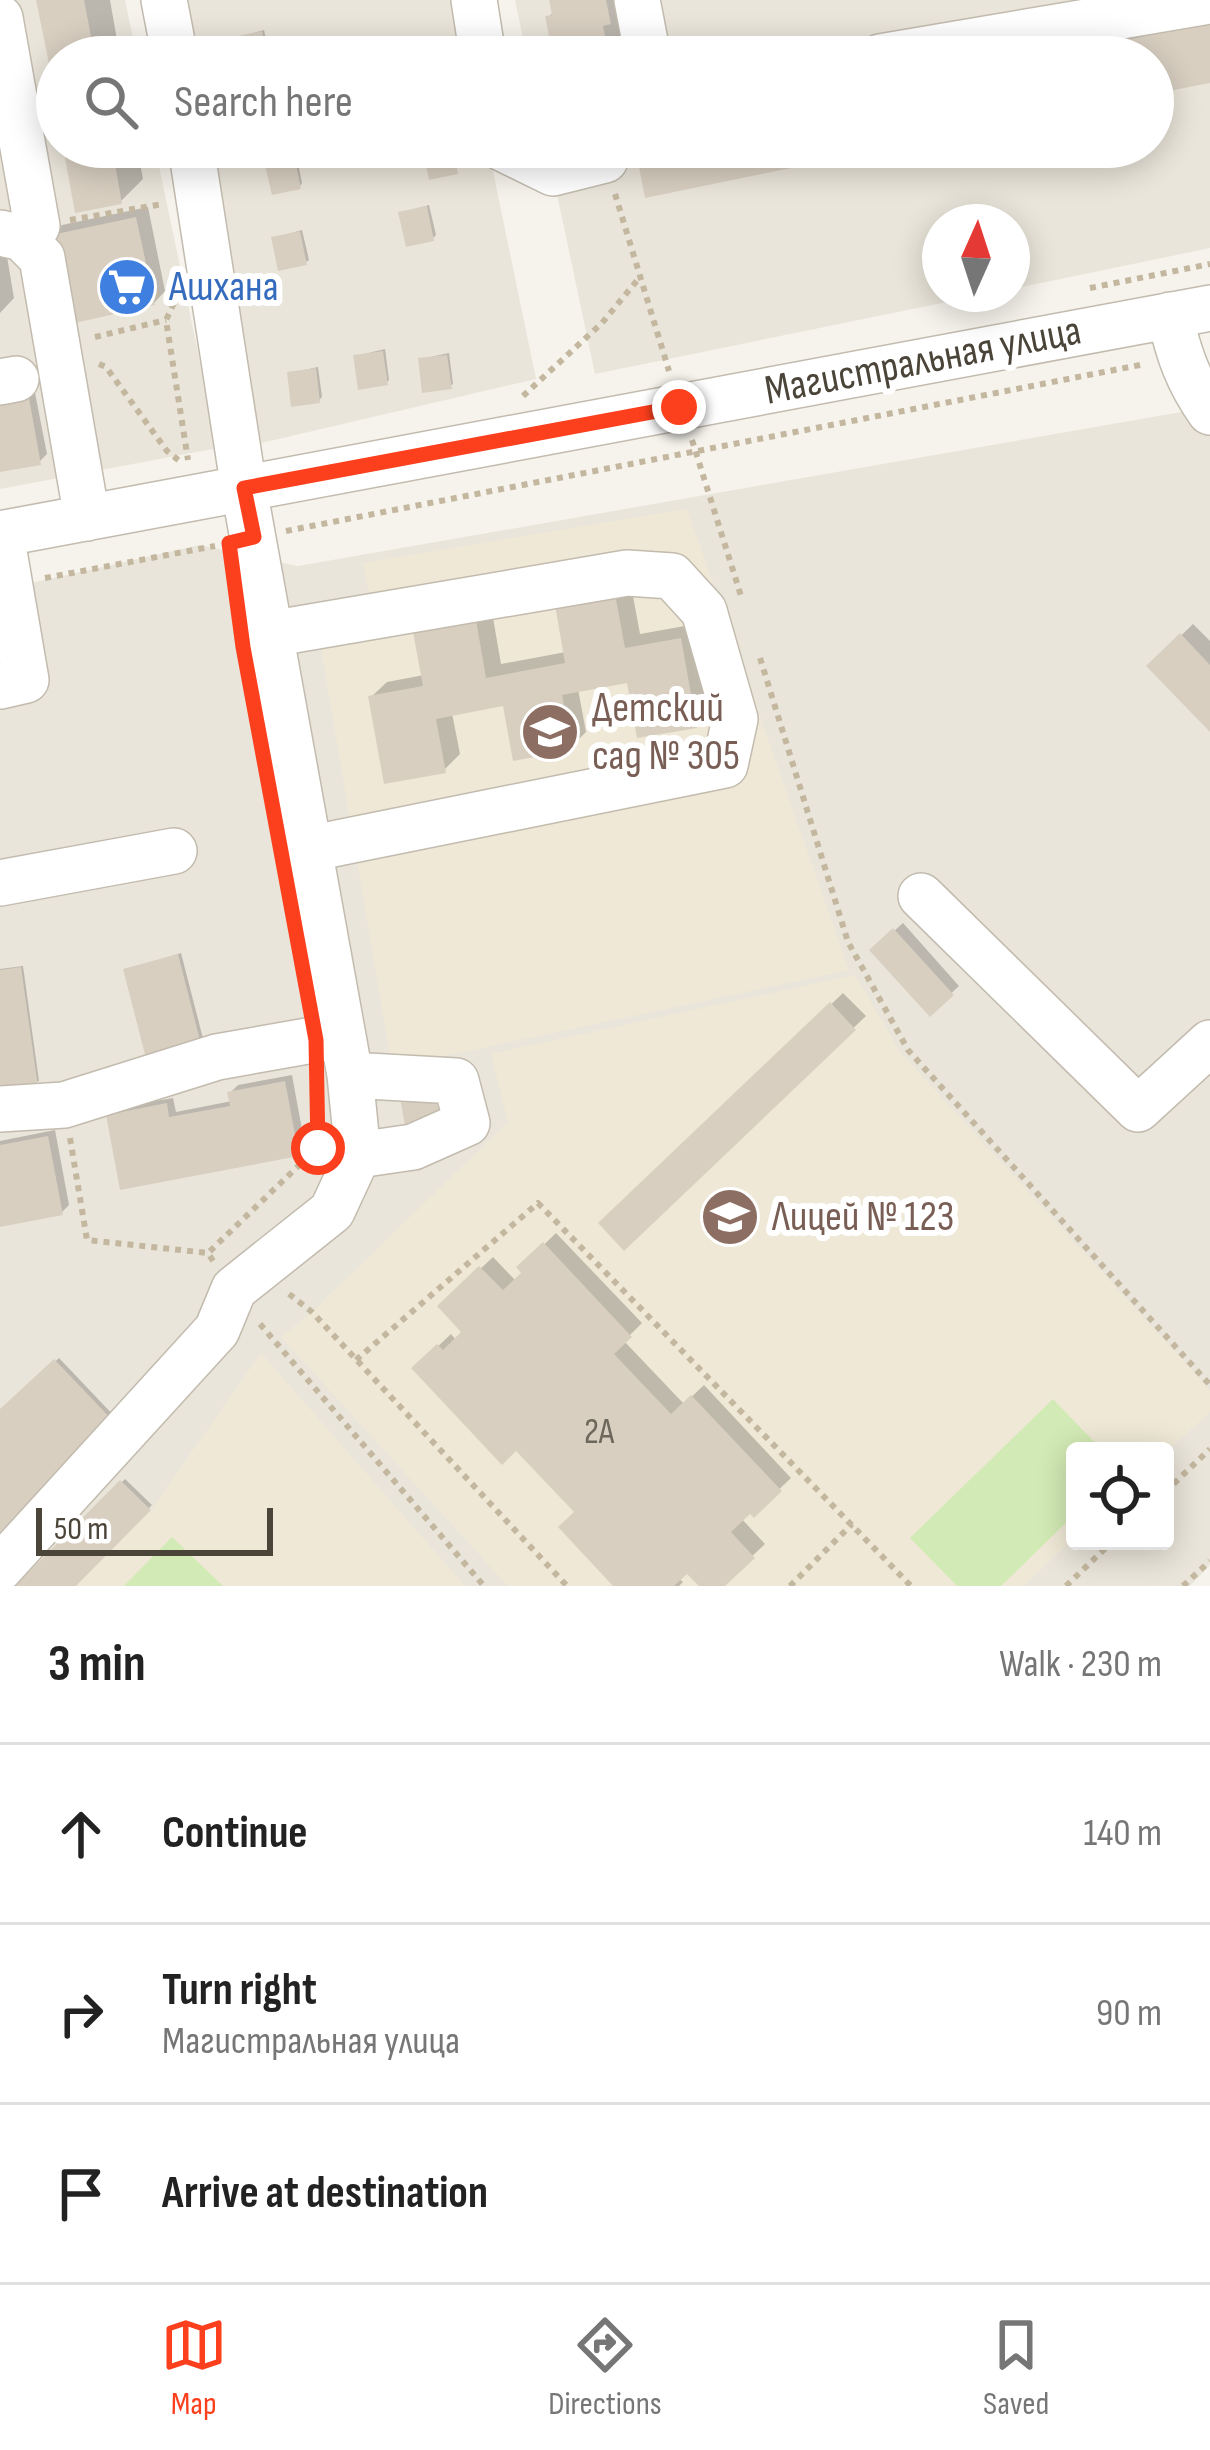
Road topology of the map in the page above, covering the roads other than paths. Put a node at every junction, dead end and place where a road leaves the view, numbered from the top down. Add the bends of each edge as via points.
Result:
1 (164, 0) edge
2 (474, 0) edge
3 (638, 0) edge
4 (1210, 1) edge
5 (0, 17) edge
6 (171, 36) edge
7 (480, 36) edge
8 (644, 36) edge
9 (1004, 36) edge
10 (194, 168) edge
11 (543, 168) edge
12 (573, 168) edge
13 (18, 230) edge
14 (1186, 327) edge
15 (1210, 412) edge
16 (244, 488) junction
17 (87, 518) junction
18 (0, 534) edge
19 (270, 634) junction
20 (0, 686) edge
21 (308, 849) junction
22 (174, 851) dead end
23 (0, 883) edge
24 (921, 896) dead end
25 (1210, 1043) edge
26 (345, 1055) junction
27 (0, 1109) edge
28 (338, 1151) junction
29 (0, 1568) edge

1 - 6 street
2 - 7 street
3 - 8 street
4 - 9 street
5 - 13 street
10 - 16 street
11 - 12 street
13 - 17 street via 42,258
14 - 15 street via 1190,383
14 - 16 street, Магистральная улица via 679,407
16 - 17 street, Магистральная улица
16 - 19 street
17 - 18 street, Магистральная улица
18 - 20 street via 26,680
19 - 21 street
19 - 21 street via 627,573 672,576 704,610 735,719 724,765
21 - 26 street
22 - 23 street
24 - 25 street via 1138,1109
26 - 27 street via 217,1057 64,1105
26 - 28 street
26 - 28 street via 456,1081 466,1124 413,1147
28 - 29 street via 332,1211 233,1270 217,1330

